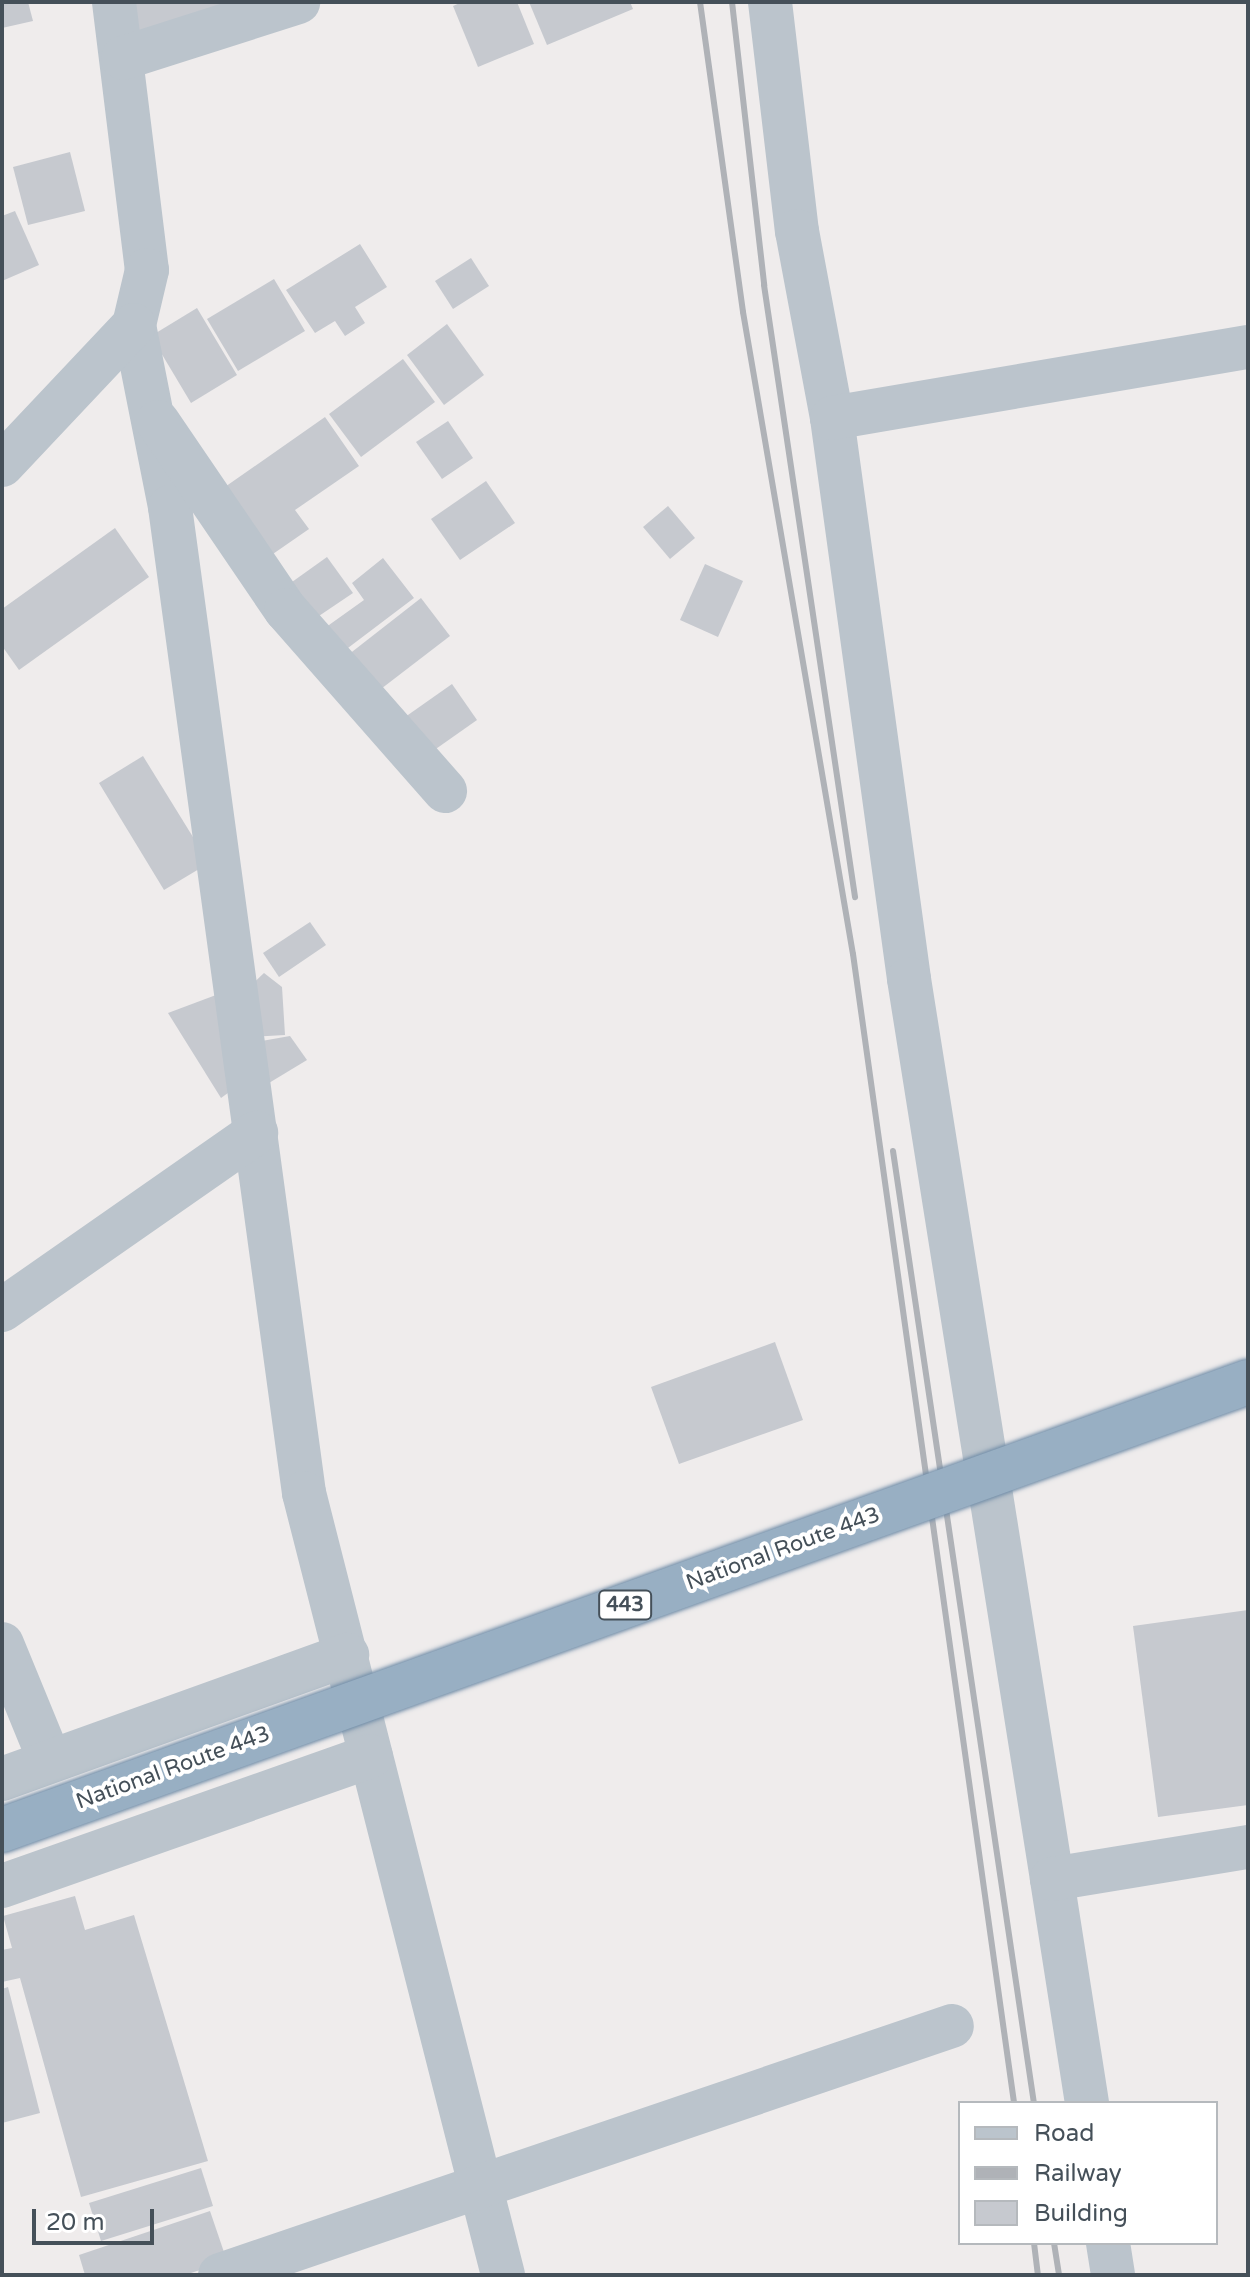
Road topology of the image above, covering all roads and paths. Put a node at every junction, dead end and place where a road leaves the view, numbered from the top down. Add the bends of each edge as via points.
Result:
1 (114, 2) edge
2 (298, 2) edge
3 (770, 2) edge
4 (123, 58) junction
5 (134, 325) junction
6 (1248, 347) edge
7 (151, 413) junction
8 (832, 418) junction
9 (2, 465) edge
10 (445, 791) dead end
11 (256, 1133) junction
12 (2, 1310) edge
13 (1248, 1382) edge
14 (2, 1644) edge
15 (347, 1655) junction
16 (371, 1756) junction
17 (50, 1761) junction
18 (2, 1779) edge
19 (2, 1830) edge
20 (1248, 1847) edge
21 (1052, 1879) junction
22 (2, 1886) edge
23 (952, 2026) dead end
24 (1087, 2101) edge
25 (477, 2184) junction
26 (1108, 2245) edge
27 (220, 2275) edge
28 (503, 2275) edge
29 (1113, 2275) edge

1 - 4 street
2 - 4 street
3 - 8 street via 797,231
4 - 5 street via 147,270
5 - 7 street
5 - 9 street
6 - 8 street
7 - 10 street via 286,610
7 - 11 street
8 - 21 street via 909,979
11 - 12 street
11 - 15 street via 304,1493
13 - 19 highway, National Route 443 / 443, bridge
14 - 17 street
15 - 16 street
15 - 17 street
16 - 22 street
16 - 25 street
17 - 18 street
20 - 21 street
21 - 24 street
23 - 25 street
25 - 27 street
25 - 28 street
26 - 29 street

